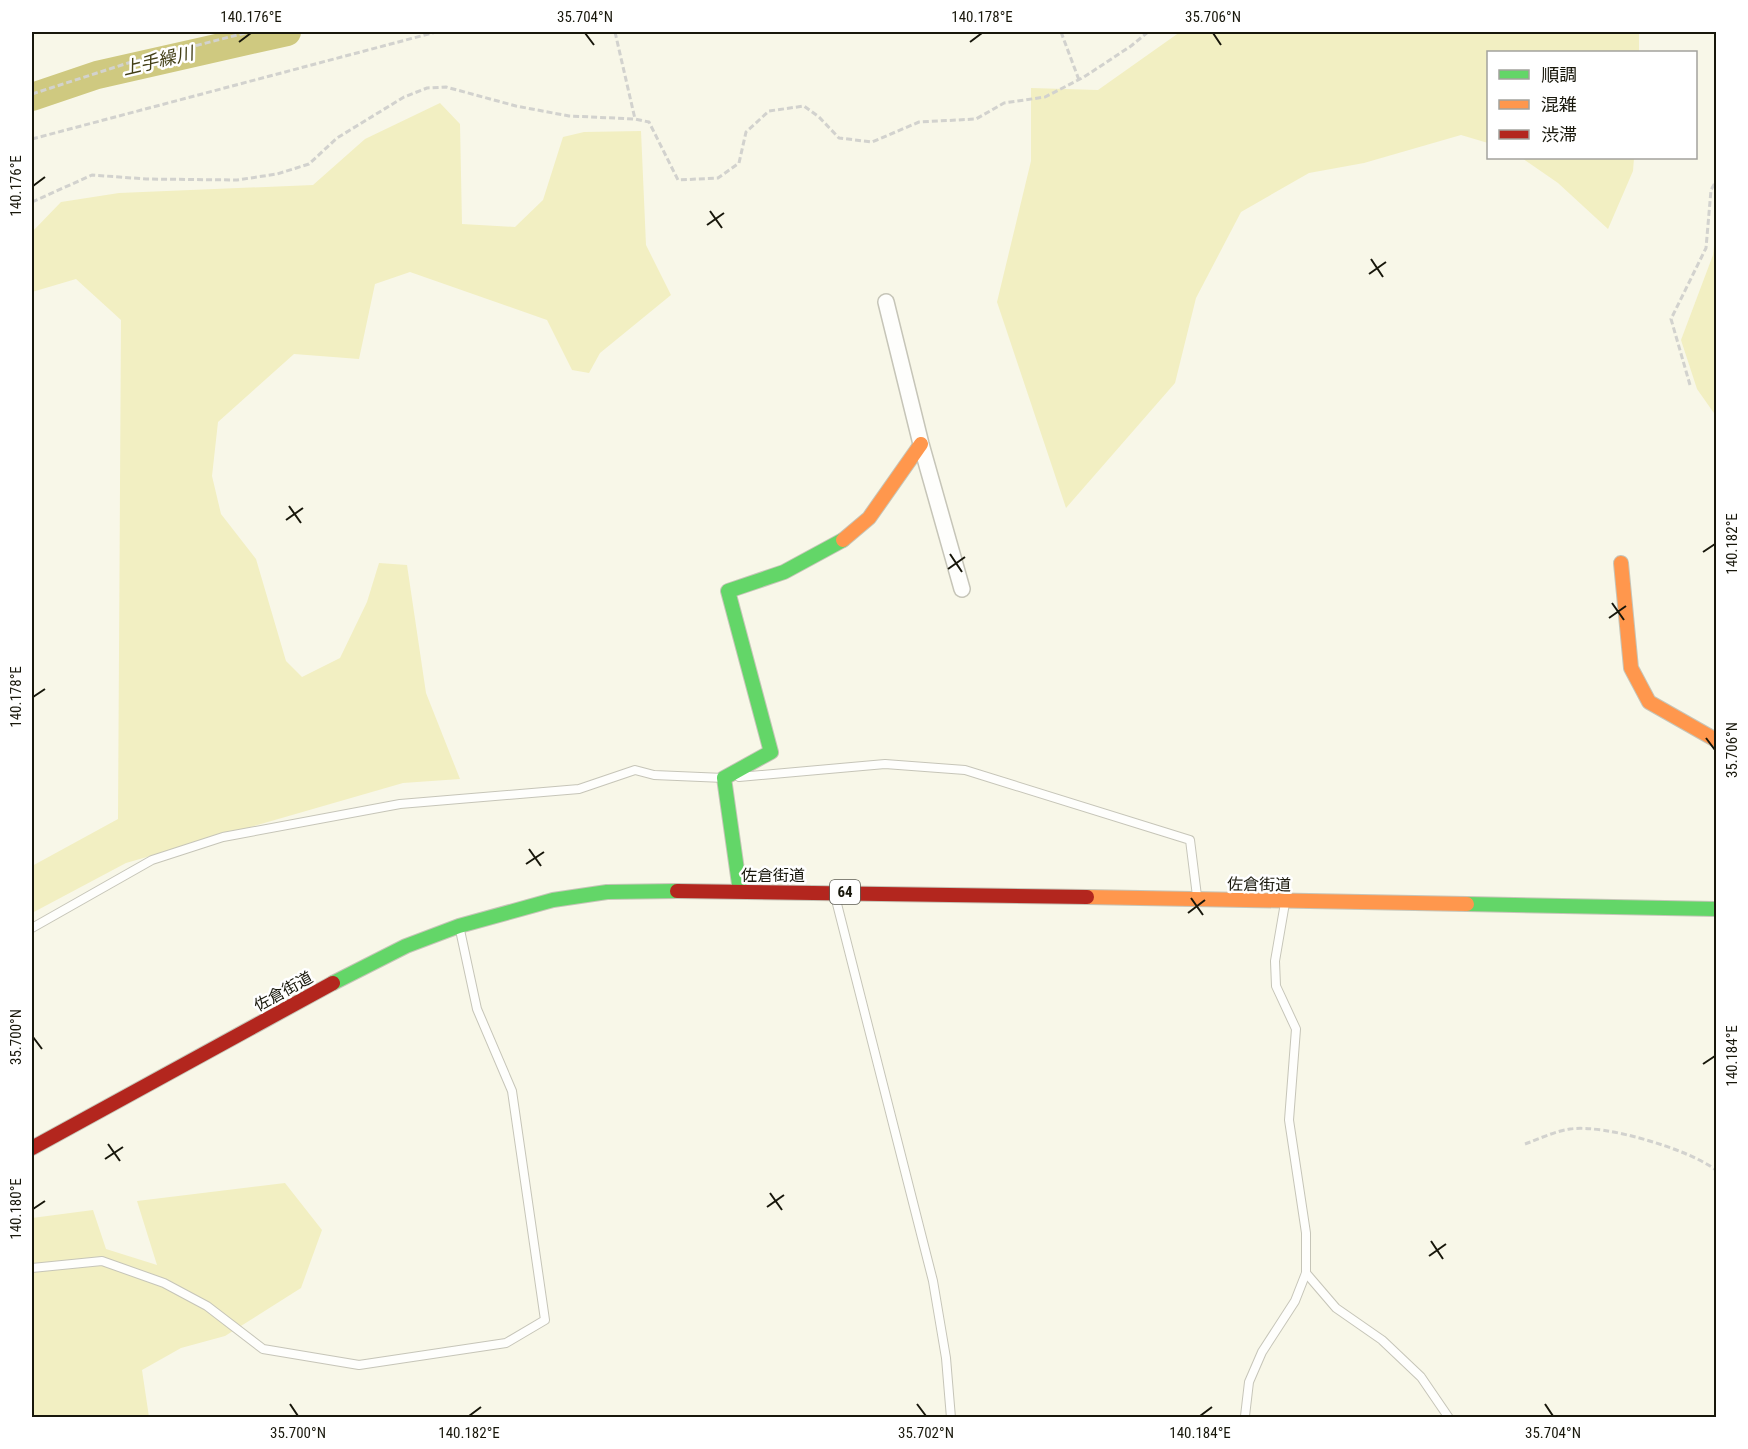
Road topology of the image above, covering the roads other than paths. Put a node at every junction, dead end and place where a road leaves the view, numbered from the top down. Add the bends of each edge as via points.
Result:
1 (886, 302) dead end
2 (921, 444) junction
3 (1622, 563) dead end
4 (962, 589) dead end
5 (1716, 740) edge
6 (724, 778) junction
7 (740, 891) junction
8 (834, 892) junction
9 (1198, 900) junction
10 (1285, 902) junction
11 (1716, 909) edge
12 (459, 926) junction
13 (32, 928) edge
14 (32, 1148) edge
15 (32, 1268) edge
16 (1306, 1273) junction
17 (1245, 1416) edge
18 (951, 1418) edge
19 (1449, 1418) edge

1 - 2 street
2 - 4 street
2 - 6 main road via 869,518 839,543 784,573 728,591 771,752
3 - 5 main road via 1631,668 1649,702
6 - 7 main road
6 - 9 lane via 885,764 965,770 1190,840
6 - 13 lane via 654,775 634,770 579,789 400,804 223,837 152,860
7 - 8 main road, 佐倉街道 / 64
7 - 12 main road, 佐倉街道 / 64 via 607,892 554,900
8 - 9 main road, 佐倉街道 / 64
8 - 18 lane via 933,1281
9 - 10 main road, 佐倉街道 / 64
10 - 11 main road, 佐倉街道 / 64
10 - 16 lane via 1275,961 1276,986 1296,1029 1289,1120 1306,1233
12 - 14 main road, 佐倉街道 / 64 via 406,946 337,981
12 - 15 lane via 477,1009 512,1091 545,1320 506,1343 359,1365 263,1349 207,1306 164,1282 102,1261
16 - 17 lane via 1249,1382
16 - 19 lane via 1336,1308 1382,1340 1421,1377

